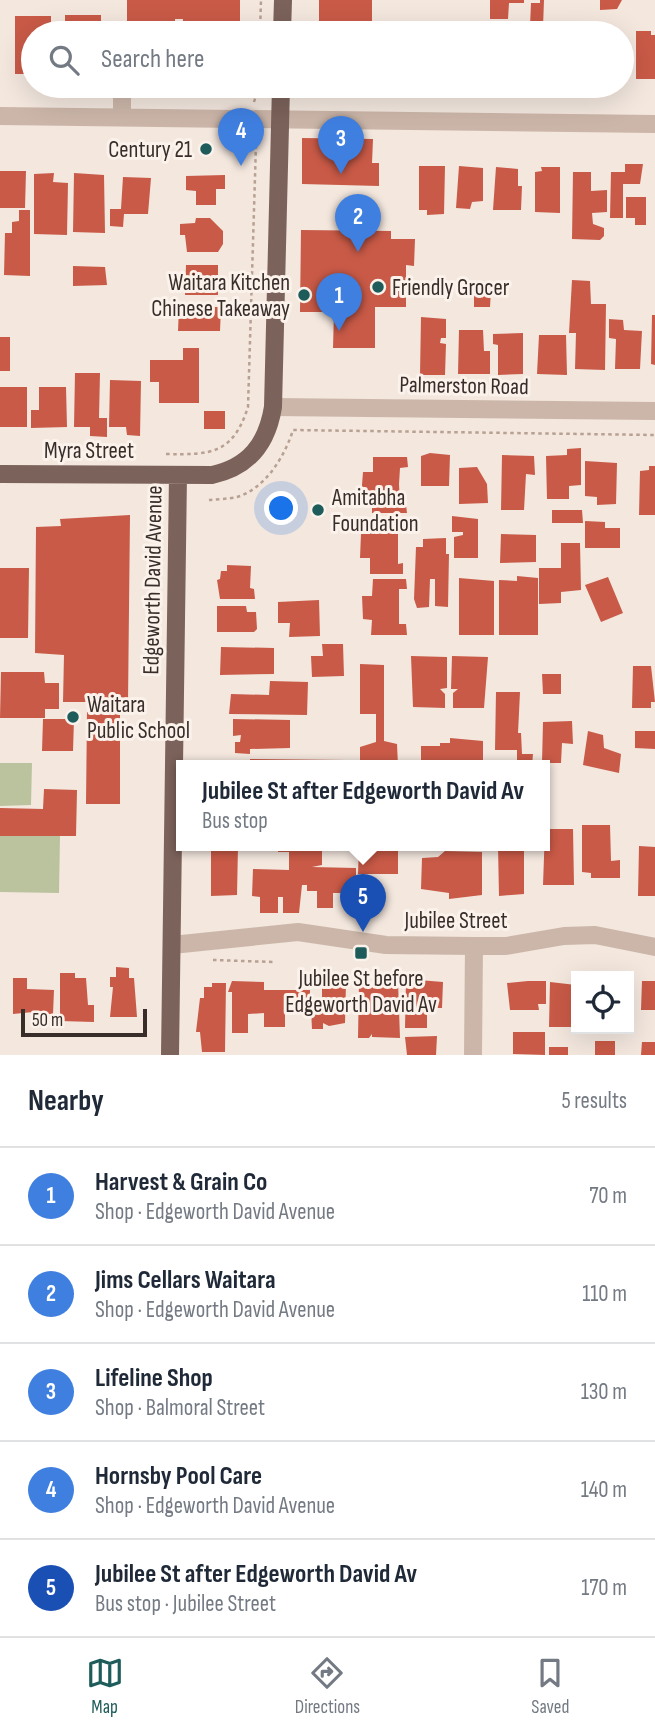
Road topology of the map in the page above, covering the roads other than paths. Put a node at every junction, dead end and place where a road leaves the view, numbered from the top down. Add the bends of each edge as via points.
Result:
1 (283, 0) edge
2 (282, 21) edge
3 (122, 98) edge
4 (280, 98) edge
5 (0, 116) edge
6 (122, 116) junction
7 (279, 118) junction
8 (655, 124) edge
9 (272, 407) junction
10 (655, 411) edge
11 (0, 474) edge
12 (178, 475) junction
13 (172, 945) junction
14 (474, 946) junction
15 (655, 947) edge
16 (170, 1055) edge
17 (473, 1055) edge

1 - 2 main road
3 - 6 street
4 - 7 main road, Edgeworth David Avenue
5 - 6 street
6 - 7 street
7 - 8 street
7 - 9 main road, Edgeworth David Avenue
9 - 10 street, Palmerston Road
9 - 12 main road, Edgeworth David Avenue via 267,433 242,465 212,475
11 - 12 main road, Myra Street
12 - 13 main road, Edgeworth David Avenue
13 - 14 street, Jubilee Street via 298,932 387,945
13 - 16 main road, Edgeworth David Avenue
14 - 15 street, Jubilee Street via 595,935
14 - 17 street

